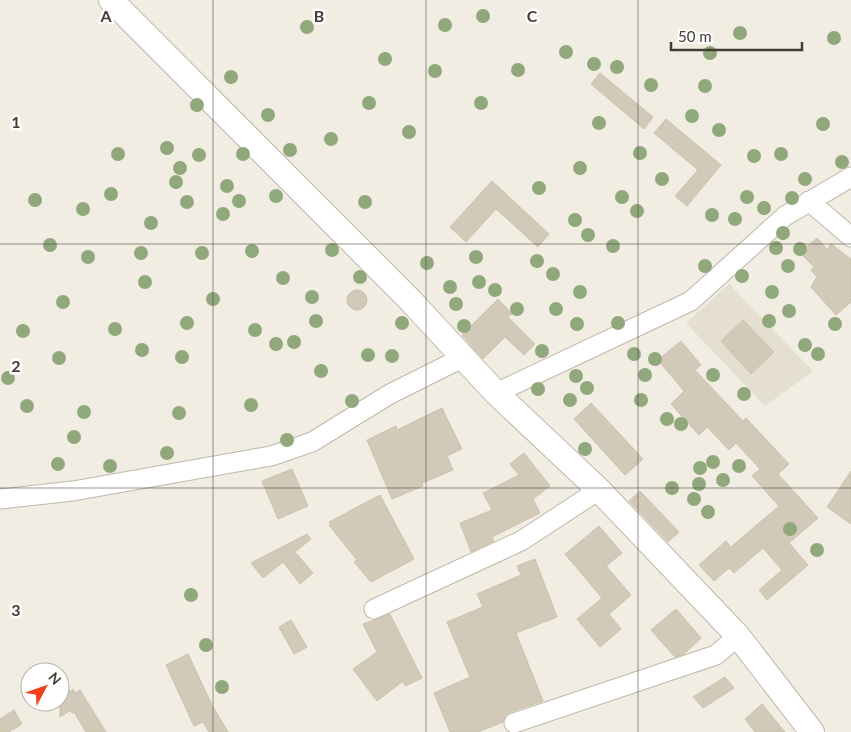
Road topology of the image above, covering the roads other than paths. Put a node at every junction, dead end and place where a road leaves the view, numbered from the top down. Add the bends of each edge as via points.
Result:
1 (111, 0) edge
2 (851, 177) edge
3 (809, 202) junction
4 (851, 237) edge
5 (462, 358) junction
6 (496, 394) junction
7 (599, 490) junction
8 (0, 499) edge
9 (374, 608) dead end
10 (738, 636) junction
11 (514, 723) dead end
12 (812, 732) edge

1 - 5 street via 411,301
2 - 3 street
3 - 4 street
3 - 6 street via 785,216 691,301
5 - 6 street
5 - 8 street via 390,394 312,442 271,456 73,491
6 - 7 street
7 - 9 street via 520,541
7 - 10 street
10 - 11 street via 716,655
10 - 12 street

